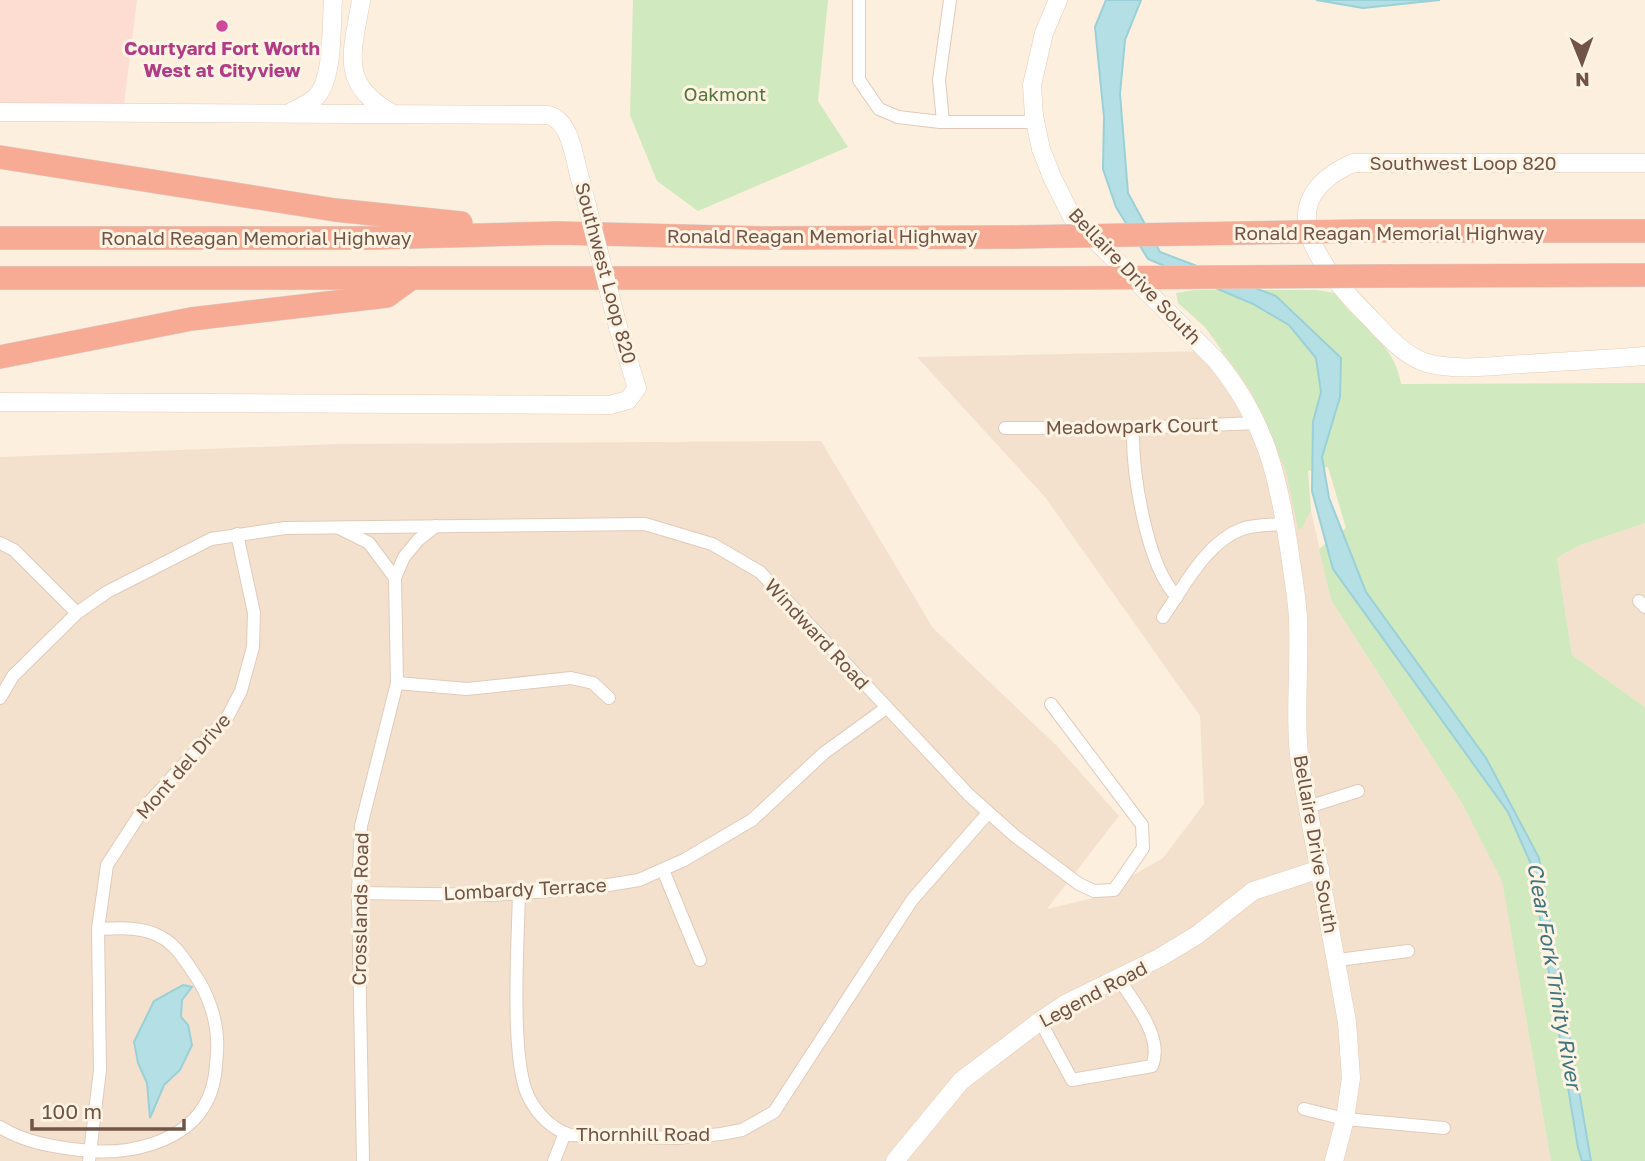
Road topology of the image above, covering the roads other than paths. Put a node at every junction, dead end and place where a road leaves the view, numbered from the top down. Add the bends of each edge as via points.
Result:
1 (333, 0) edge
2 (361, 0) edge
3 (859, 0) edge
4 (950, 0) edge
5 (1058, 0) edge
6 (290, 112) junction
7 (390, 112) junction
8 (0, 113) edge
9 (943, 122) junction
10 (1035, 122) junction
11 (0, 157) edge
12 (1645, 163) edge
13 (1645, 232) edge
14 (558, 233) junction
15 (0, 238) edge
16 (1645, 275) edge
17 (0, 278) edge
18 (409, 280) junction
19 (1645, 356) edge
20 (0, 357) edge
21 (0, 402) edge
22 (1258, 423) junction
23 (1005, 428) dead end
24 (1133, 428) junction
25 (1286, 524) junction
26 (436, 526) junction
27 (339, 527) junction
28 (237, 534) junction
29 (0, 543) edge
30 (395, 578) junction
31 (1177, 597) junction
32 (78, 613) junction
33 (1163, 617) dead end
34 (397, 683) junction
35 (0, 698) edge
36 (609, 698) dead end
37 (1051, 704) dead end
38 (886, 708) junction
39 (1358, 791) dead end
40 (1308, 807) junction
41 (988, 813) junction
42 (1320, 869) junction
43 (663, 870) junction
44 (519, 892) junction
45 (359, 893) junction
46 (98, 929) junction
47 (1408, 951) dead end
48 (700, 960) dead end
49 (1338, 960) junction
50 (1119, 979) junction
51 (1040, 1021) junction
52 (1304, 1108) dead end
53 (1345, 1119) junction
54 (0, 1127) edge
55 (1444, 1128) dead end
56 (565, 1133) junction
57 (90, 1156) edge
58 (363, 1161) edge
59 (554, 1161) edge
60 (895, 1161) edge
61 (1334, 1161) edge

1 - 6 street via 322,89
2 - 7 street via 354,76 365,96
3 - 9 street via 859,80 866,94 879,109 898,117
4 - 9 street via 939,80
5 - 10 street, Bellaire Drive South via 1035,64
6 - 7 street, Southwest Loop 820
6 - 8 street, Southwest Loop 820
7 - 21 street, Southwest Loop 820, bridge via 533,114 556,117 566,129 637,388 628,400 610,405
9 - 10 street
10 - 22 street, Bellaire Drive South via 1041,149 1072,217 1215,359
11 - 14 highway via 378,216 531,225
12 - 19 street, Southwest Loop 820 via 1353,163 1315,189 1306,211 1310,243 1340,288 1395,343 1424,363 1480,367
13 - 14 highway, Ronald Reagan Memorial Highway, bridge via 767,238
14 - 15 highway, Ronald Reagan Memorial Highway
16 - 18 highway, bridge
17 - 18 highway
18 - 20 highway via 387,296 191,319
22 - 24 street, Meadowpark Court
22 - 25 street, Bellaire Drive South via 1277,477
23 - 24 street, Meadowpark Court
24 - 31 street via 1138,495 1160,573
25 - 31 street via 1244,528 1227,536 1215,545
25 - 40 street, Bellaire Drive South via 1298,617 1298,749
26 - 27 street, Windward Road
26 - 30 street, Crosslands Road via 411,548
26 - 38 street, Windward Road via 645,524 712,544 760,572
27 - 28 street, Windward Road
27 - 30 street via 369,543
28 - 32 street, Windward Road via 179,553
28 - 46 street, Mont del Drive via 254,613 253,647 241,691 228,716 144,808 107,864
29 - 32 street via 14,550
30 - 34 street, Crosslands Road
31 - 33 street
32 - 35 street, Windward Road via 13,676
34 - 36 street via 467,689 571,678 593,683
34 - 45 street, Crosslands Road via 361,826
37 - 41 street, Windward Road via 1136,814 1144,835 1143,848 1120,884 1103,892 1079,884
38 - 41 street, Windward Road
38 - 43 street, Lombardy Terrace via 824,754 752,820
39 - 40 street
40 - 42 street, Bellaire Drive South
41 - 56 street, Thornhill Road via 912,900 774,1112 742,1130 721,1134 676,1138
42 - 49 street, Bellaire Drive South
42 - 50 street, Legend Road via 1253,891 1197,935
43 - 44 street, Lombardy Terrace via 639,880 590,888
43 - 48 street
44 - 45 street, Lombardy Terrace
44 - 56 street, Thornhill Road via 522,1074 538,1113
45 - 58 street, Crosslands Road
46 - 57 street, Mont del Drive via 100,1070
46 - 57 street via 141,929 176,947 203,985 218,1042 215,1079 207,1101 189,1122 165,1139 140,1148
47 - 49 street
49 - 53 street, Bellaire Drive South via 1350,1078
50 - 51 street, Legend Road
50 - 51 street via 1150,1030 1155,1047 1152,1066 1072,1080
51 - 60 street, Legend Road via 961,1081
52 - 53 street
53 - 55 street
53 - 61 street, Bellaire Drive South
54 - 57 street via 15,1136
56 - 59 street

